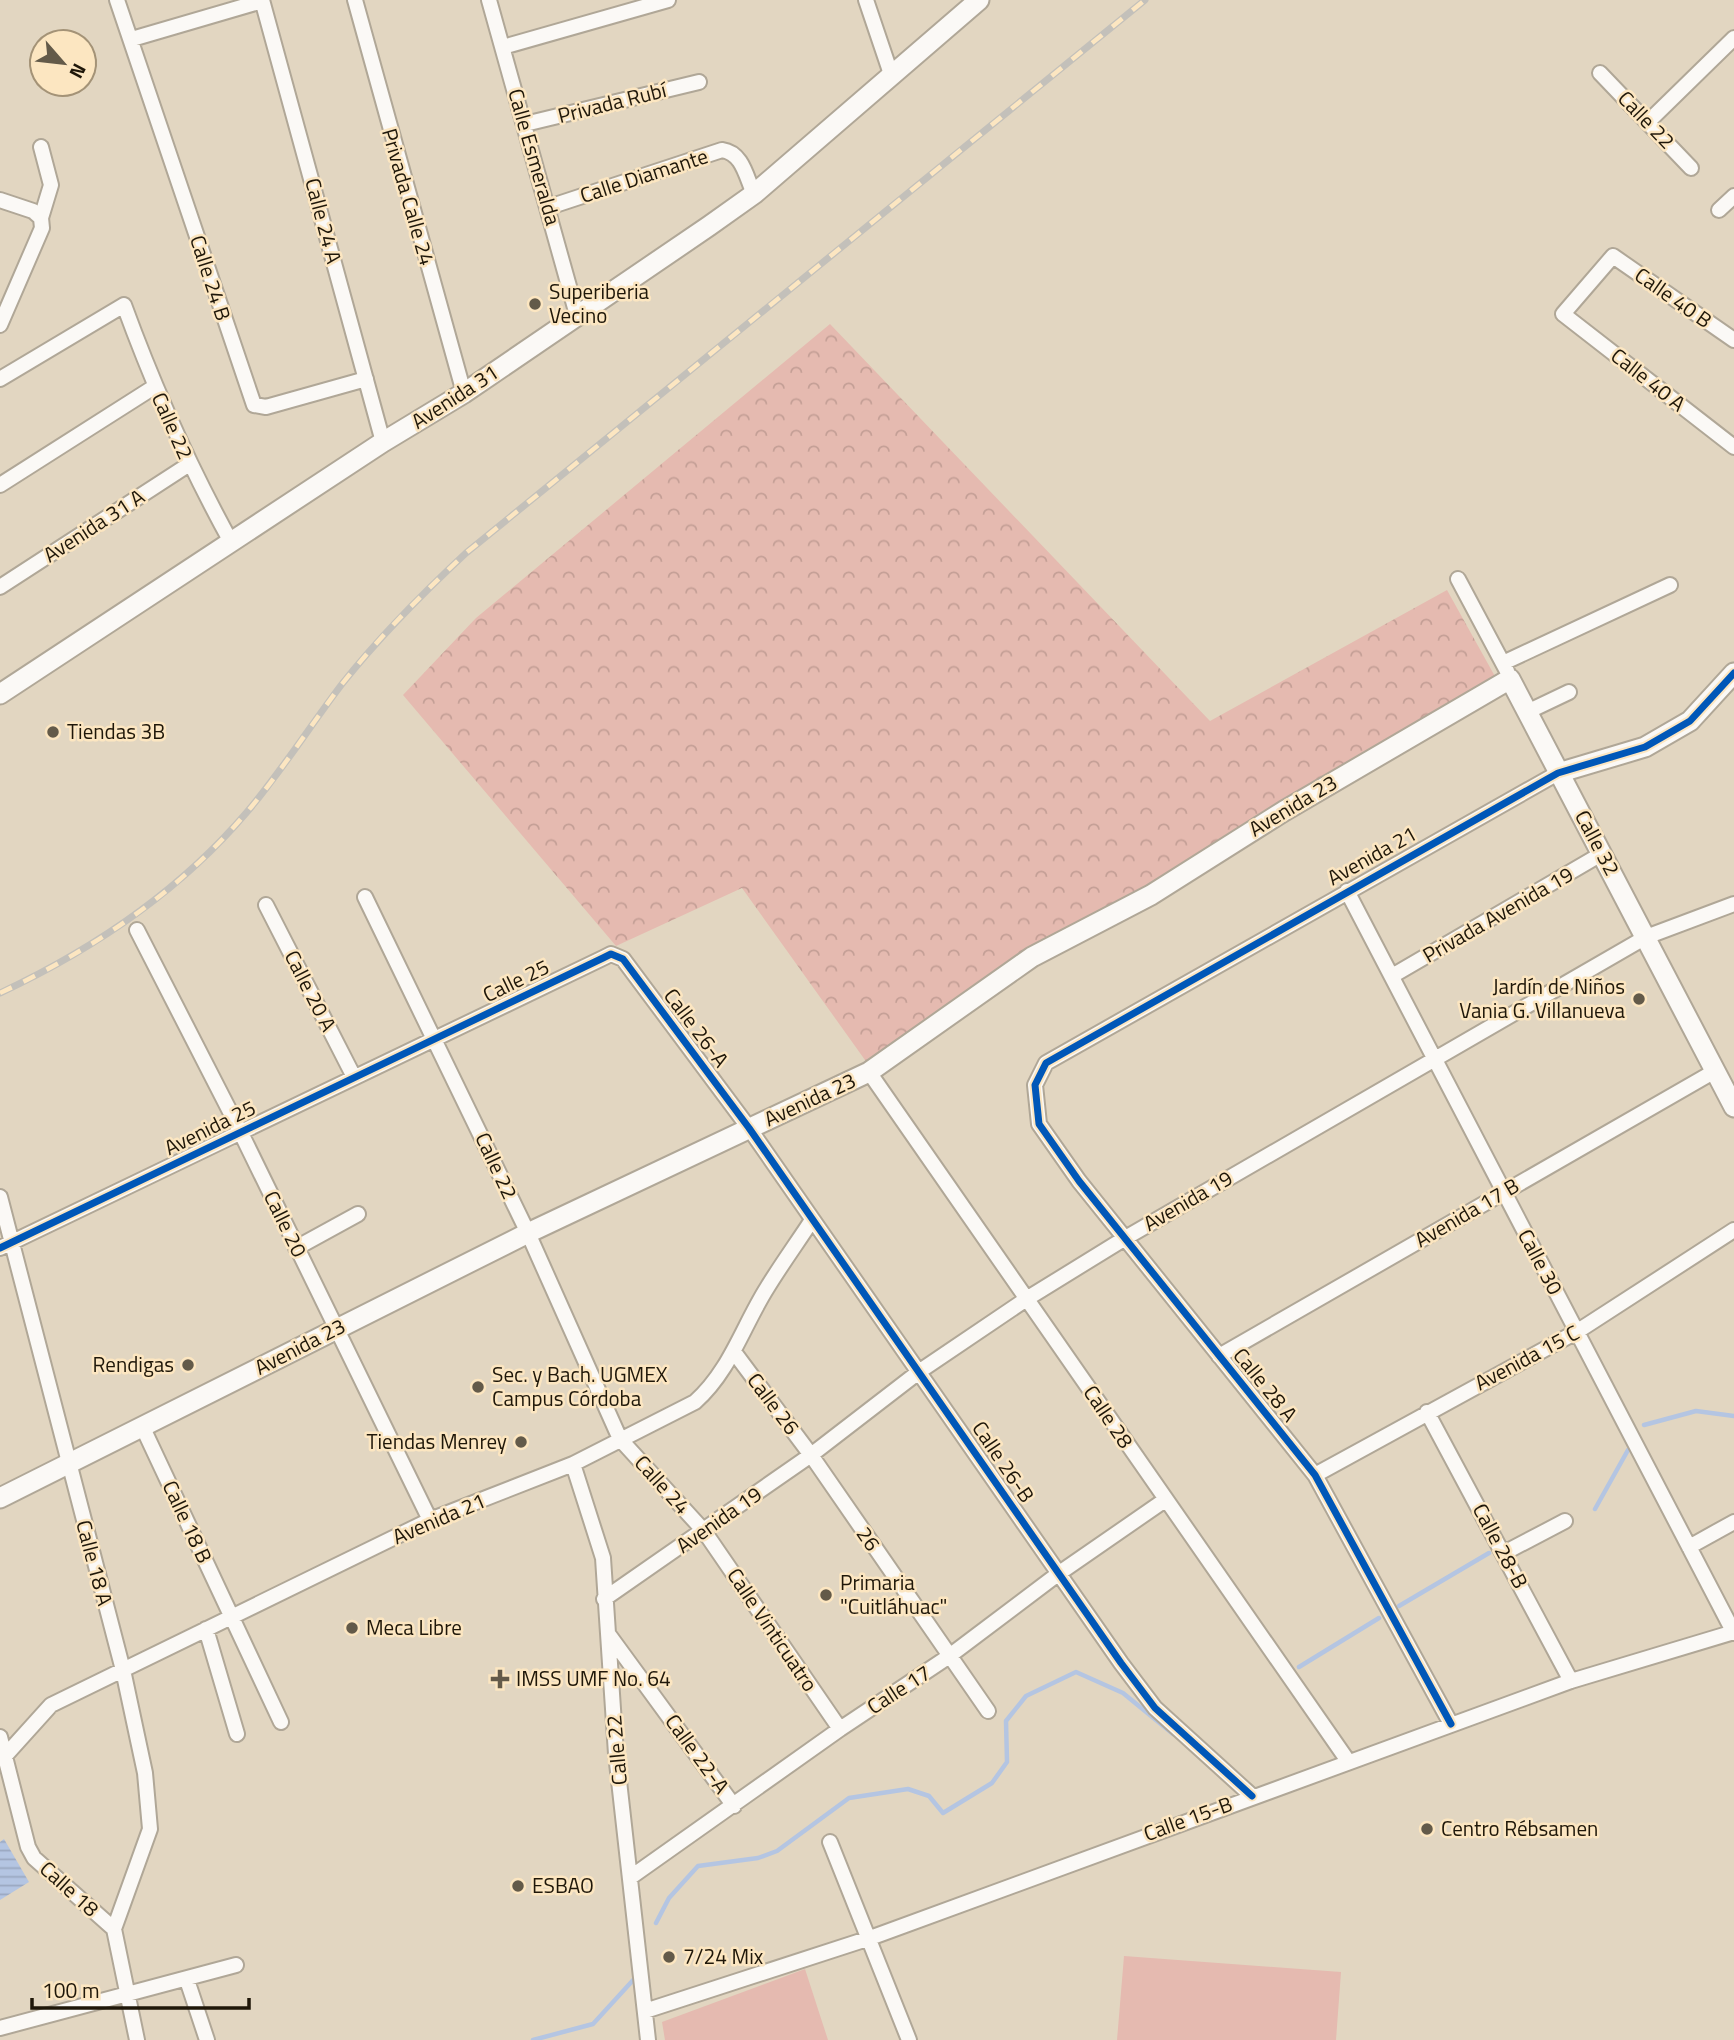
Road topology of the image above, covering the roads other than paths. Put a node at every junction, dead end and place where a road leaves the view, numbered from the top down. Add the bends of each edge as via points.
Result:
1 (117, 0) edge
2 (262, 0) edge
3 (355, 0) edge
4 (489, 0) edge
5 (668, 0) edge
6 (866, 0) edge
7 (979, 0) edge
8 (1734, 38) edge
9 (132, 39) junction
10 (503, 47) junction
11 (1600, 72) dead end
12 (892, 77) junction
13 (699, 82) dead end
14 (1648, 122) junction
15 (525, 124) junction
16 (41, 147) dead end
17 (1691, 168) dead end
18 (754, 194) junction
19 (1734, 196) edge
20 (0, 200) edge
21 (549, 207) junction
22 (1719, 210) dead end
23 (41, 218) junction
24 (1563, 314) joint
25 (577, 315) junction
26 (0, 325) edge
27 (1734, 340) edge
28 (0, 379) edge
29 (366, 379) junction
30 (154, 387) junction
31 (464, 393) junction
32 (383, 442) junction
33 (1734, 447) edge
34 (188, 465) junction
35 (0, 485) edge
36 (231, 542) junction
37 (1458, 579) dead end
38 (1670, 584) dead end
39 (0, 587) edge
40 (1507, 671) junction
41 (1734, 673) edge
42 (2, 689) edge
43 (1569, 692) dead end
44 (1527, 712) junction
45 (1558, 773) junction
46 (1603, 853) junction
47 (1347, 891) junction
48 (365, 897) dead end
49 (1734, 904) edge
50 (266, 905) dead end
51 (137, 930) dead end
52 (1646, 936) junction
53 (611, 954) joint
54 (1392, 976) junction
55 (435, 1039) junction
56 (1435, 1058) junction
57 (1715, 1071) junction
58 (869, 1072) junction
59 (355, 1077) junction
60 (1035, 1085) joint
61 (1734, 1107) edge
62 (749, 1128) junction
63 (241, 1133) junction
64 (1503, 1192) junction
65 (0, 1197) edge
66 (358, 1214) dead end
67 (812, 1220) junction
68 (1734, 1230) edge
69 (528, 1233) junction
70 (1126, 1237) junction
71 (6, 1245) edge
72 (296, 1248) junction
73 (1028, 1298) junction
74 (335, 1329) junction
75 (1578, 1331) junction
76 (734, 1352) junction
77 (1219, 1356) junction
78 (920, 1371) junction
79 (1427, 1412) junction
80 (143, 1428) junction
81 (620, 1439) junction
82 (811, 1455) junction
83 (573, 1464) junction
84 (68, 1467) junction
85 (1315, 1475) junction
86 (0, 1498) edge
87 (1165, 1500) junction
88 (430, 1520) junction
89 (1565, 1521) dead end
90 (1734, 1522) edge
91 (704, 1531) junction
92 (1689, 1547) junction
93 (1504, 1553) junction
94 (1058, 1574) junction
95 (604, 1600) junction
96 (231, 1617) junction
97 (206, 1629) junction
98 (1734, 1632) edge
99 (609, 1635) junction
100 (948, 1657) junction
101 (123, 1670) junction
102 (1571, 1681) junction
103 (988, 1711) dead end
104 (281, 1722) dead end
105 (1451, 1724) junction
106 (840, 1729) junction
107 (237, 1734) dead end
108 (0, 1737) edge
109 (1348, 1762) junction
110 (4, 1769) edge
111 (1252, 1797) junction
112 (734, 1806) junction
113 (830, 1842) dead end
114 (631, 1877) junction
115 (114, 1929) junction
116 (870, 1938) junction
117 (236, 1965) dead end
118 (187, 1980) junction
119 (127, 1996) junction
120 (645, 2011) junction
121 (2, 2032) edge
122 (137, 2040) edge
123 (207, 2040) edge
124 (648, 2040) edge
125 (909, 2040) edge

1 - 9 street
2 - 9 street
2 - 29 street, Calle 24 A
3 - 31 street, Privada Calle 24
4 - 10 street, Calle Esmeralda
5 - 10 street
6 - 12 street
7 - 12 street, Avenida 31
8 - 14 street
9 - 29 street, Calle 24 B via 254,405 266,407
10 - 15 street, Calle Esmeralda
11 - 14 street, Calle 22
12 - 18 street, Avenida 31
13 - 15 street, Privada Rubí
14 - 17 street, Calle 22
15 - 21 street, Calle Esmeralda
16 - 23 street via 51,185
18 - 21 street, Calle Diamante via 738,157 722,150
18 - 25 street, Avenida 31
19 - 22 street
20 - 23 street
21 - 25 street, Calle Esmeralda
23 - 26 street via 42,228
24 - 27 street, Calle 40 B via 1613,256
24 - 33 street, Calle 40 A
25 - 31 street, Avenida 31
28 - 30 street, Calle 22 via 124,305
29 - 32 street, Calle 24 A
30 - 34 street, Calle 22
30 - 35 street
31 - 32 street, Avenida 31
32 - 36 street, Avenida 31
34 - 36 street, Calle 22
34 - 39 street, Avenida 31 A
36 - 42 street, Avenida 31
37 - 40 street, Calle 32
38 - 40 street
40 - 44 street, Calle 32
40 - 58 street, Avenida 23 via 1151,895 1032,957
41 - 45 street, Avenida 21 via 1690,721 1645,747
43 - 44 street
44 - 45 street, Calle 32
45 - 46 street, Calle 32
45 - 47 street, Avenida 21
46 - 52 street, Calle 32
46 - 54 street, Privada Avenida 19
47 - 54 street, Calle 30
47 - 60 street, Avenida 21 via 1046,1063
48 - 55 street, Calle 22
49 - 52 street, Avenida 19
50 - 59 street, Calle 20 A
51 - 63 street, Calle 20
52 - 56 street, Avenida 19
52 - 57 street, Calle 32
53 - 55 street, Calle 25
53 - 62 street, Calle 26-A via 623,959
54 - 56 street, Calle 30
55 - 59 street, Avenida 25
55 - 69 street, Calle 22
56 - 64 street, Calle 30
56 - 70 street, Avenida 19
57 - 61 street, Calle 32
57 - 64 street, Avenida 17 B
58 - 62 street, Avenida 23
58 - 73 street, Calle 28
59 - 63 street, Avenida 25
60 - 70 street, Calle 28 A via 1039,1124
62 - 67 street, Calle 26-B
62 - 69 street, Avenida 23
63 - 71 street, Avenida 25
63 - 72 street, Calle 20
64 - 75 street, Calle 30
64 - 77 street, Avenida 17 B
65 - 71 street, Calle 18 A
66 - 72 street
67 - 76 street, Avenida 21 via 765,1289
67 - 78 street, Calle 26-B
68 - 75 street, Avenida 15 C
69 - 74 street, Avenida 23
69 - 81 street, Calle 22
70 - 73 street, Avenida 19
70 - 77 street, Calle 28 A
71 - 84 street, Calle 18 A
72 - 74 street, Calle 20
73 - 78 street, Avenida 19
73 - 87 street, Calle 28
74 - 80 street, Avenida 23
74 - 88 street, Calle 20
75 - 79 street, Avenida 15 C
75 - 92 street, Calle 30
76 - 81 street, Avenida 21 via 695,1402
76 - 82 street, Calle 26
77 - 85 street, Calle 28 A
78 - 82 street, Avenida 19
78 - 94 street, Calle 26-B
79 - 85 street, Avenida 15 C
79 - 93 street, Calle 28-B
80 - 84 street, Avenida 23
80 - 96 street, Calle 18 B
81 - 83 street, Avenida 21
81 - 91 street, Calle 24
82 - 91 street, Avenida 19
82 - 100 street, 26
83 - 88 street, Avenida 21
83 - 95 street, Calle 22 via 600,1543
84 - 86 street, Avenida 23
84 - 101 street, Calle 18 A
85 - 105 street, Calle 28 A
87 - 94 street, Calle 17
87 - 109 street, Calle 28
88 - 96 street, Avenida 21
89 - 93 street
90 - 92 street
91 - 95 street, Avenida 19
91 - 106 street, Calle Vinticuatro
92 - 98 street, Calle 30
93 - 102 street, Calle 28-B
94 - 100 street, Calle 17
94 - 111 street, Calle 26-B via 1155,1708
95 - 99 street, Calle 22
96 - 97 street, Avenida 21
96 - 104 street, Calle 18 B
97 - 101 street, Avenida 21
97 - 107 street
98 - 102 street, Calle 15-B
99 - 112 street, Calle 22-A
99 - 114 street, Calle 22
100 - 103 street, 26
100 - 106 street, Calle 17
101 - 110 street, Avenida 21 via 51,1705
101 - 115 street, Calle 18 A via 145,1773 150,1829
102 - 105 street, Calle 15-B
105 - 109 street, Calle 15-B
106 - 112 street, Calle 17
108 - 110 street, Calle 18
109 - 111 street, Calle 15-B
110 - 115 street, Calle 18 via 34,1858
111 - 116 street, Calle 15-B
112 - 114 street, Calle 17
113 - 116 street
114 - 120 street, Calle 22
115 - 119 street, Calle 18
116 - 120 street, Calle 15-B
116 - 125 street
117 - 118 street
118 - 119 street
118 - 123 street
119 - 121 street
119 - 122 street, Calle 18
120 - 124 street, Calle 22

